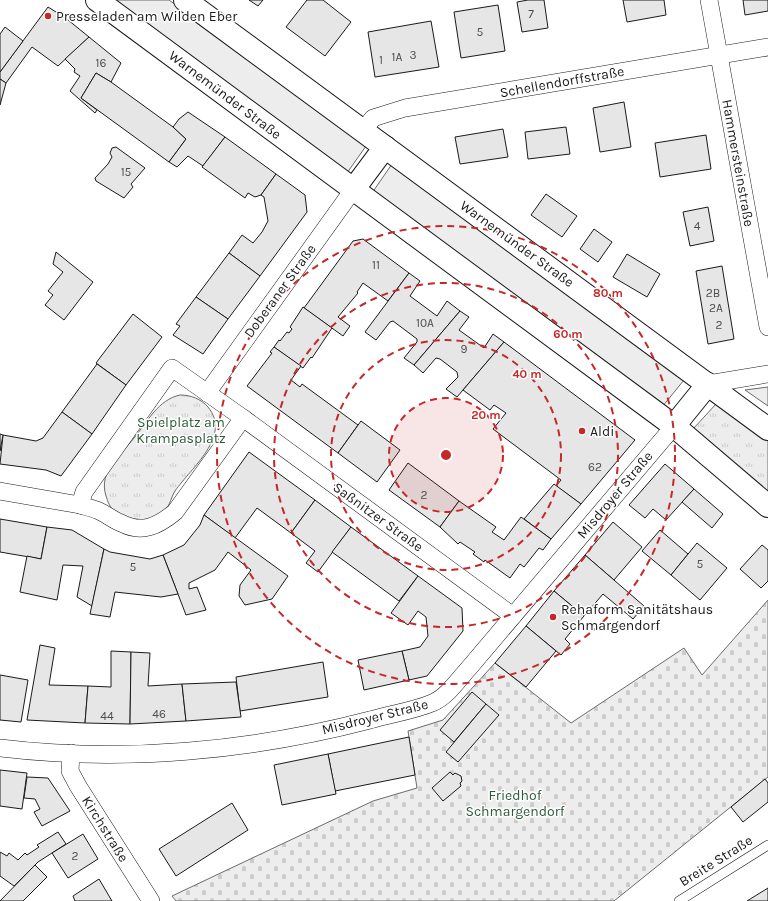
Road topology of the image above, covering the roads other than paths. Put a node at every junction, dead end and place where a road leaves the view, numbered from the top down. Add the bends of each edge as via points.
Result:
1 (97, 0) edge
2 (185, 0) edge
3 (709, 0) edge
4 (768, 47) edge
5 (719, 56) junction
6 (363, 131) junction
7 (385, 147) junction
8 (353, 190) junction
9 (768, 327) edge
10 (768, 374) edge
11 (708, 384) junction
12 (207, 393) junction
13 (243, 418) junction
14 (674, 426) junction
15 (768, 429) edge
16 (0, 491) edge
17 (80, 506) junction
18 (768, 506) edge
19 (513, 616) junction
20 (0, 748) edge
21 (70, 753) junction
22 (768, 845) edge
23 (151, 901) edge
24 (679, 901) edge

1 - 8 street, Warnemünder Straße
2 - 6 street, Warnemünder Straße
3 - 5 street, Hammersteinstraße
4 - 5 street, Schellendorffstraße
5 - 6 street, Schellendorffstraße via 405,108 373,118
5 - 9 street, Hammersteinstraße
6 - 7 street, Warnemünder Straße
7 - 8 street
7 - 11 street, Warnemünder Straße
8 - 12 street, Doberaner Straße
8 - 14 street, Warnemünder Straße
10 - 11 street
11 - 14 street
11 - 15 street, Warnemünder Straße
12 - 13 street, Saßnitzer Straße
12 - 17 street, Saßnitzer Straße via 172,368 84,492
13 - 17 street via 175,512 162,523 134,529 98,510
13 - 19 street, Saßnitzer Straße
14 - 18 street, Warnemünder Straße
14 - 19 street, Misdroyer Straße
16 - 17 street
19 - 21 street, Misdroyer Straße via 447,693 432,703 347,726 216,748 131,754
20 - 21 street, Misdroyer Straße
21 - 23 street, Kirchstraße via 70,771 78,786
22 - 24 lane, Breite Straße

